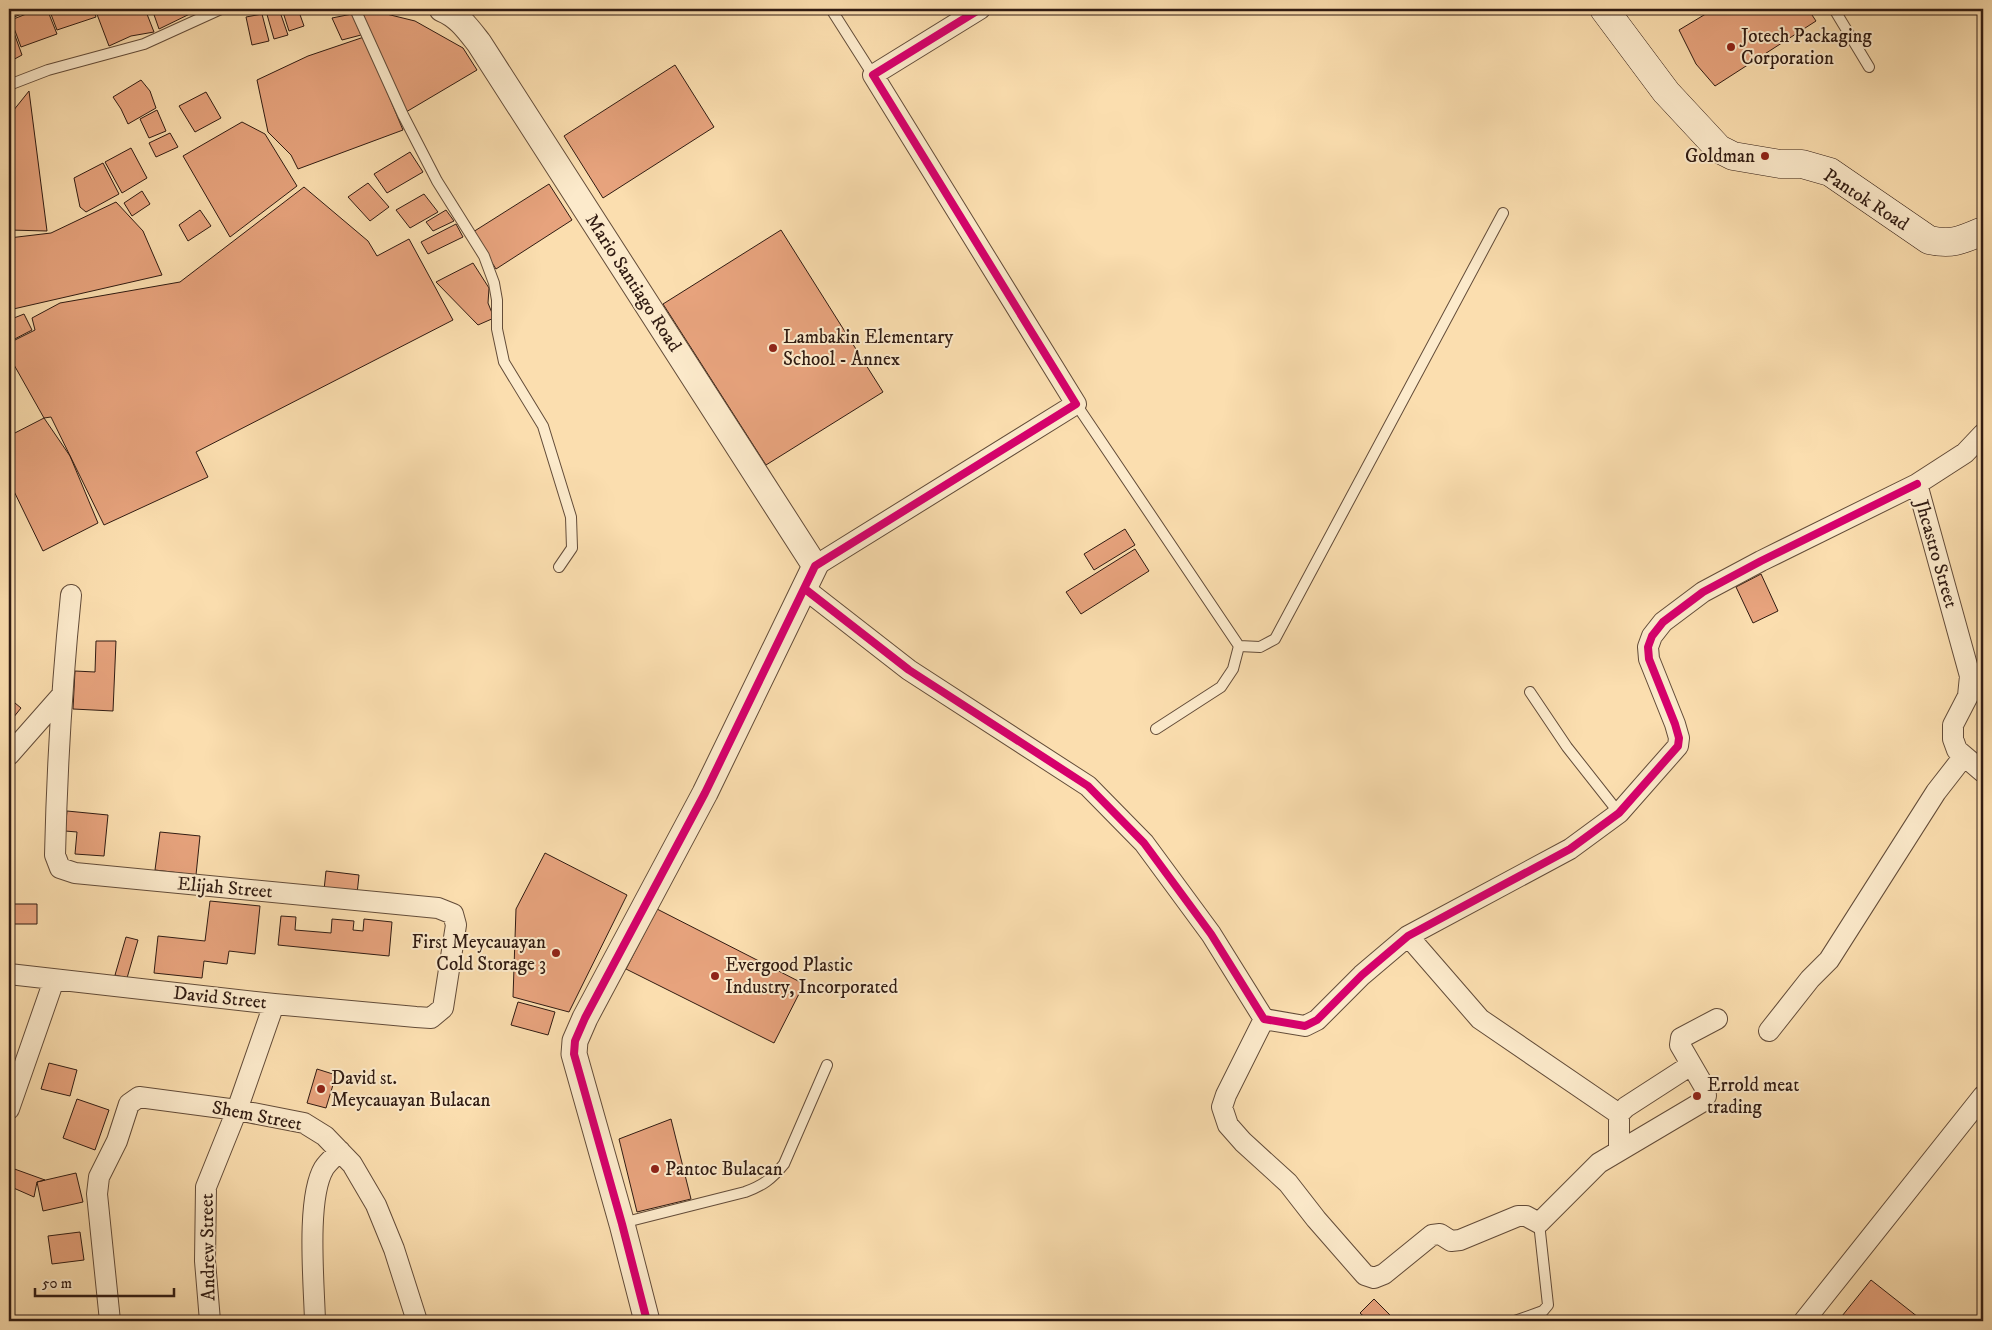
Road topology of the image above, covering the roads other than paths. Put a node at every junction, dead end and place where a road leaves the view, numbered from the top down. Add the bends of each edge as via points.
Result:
1 (220, 9) edge
2 (355, 9) edge
3 (442, 9) edge
4 (831, 9) edge
5 (980, 9) edge
6 (1604, 9) edge
7 (1834, 9) edge
8 (1869, 67) dead end
9 (873, 75) junction
10 (9, 85) edge
11 (1503, 213) dead end
12 (1983, 231) edge
13 (1076, 404) junction
14 (1983, 434) edge
15 (1916, 484) junction
16 (559, 566) dead end
17 (815, 566) junction
18 (805, 589) junction
19 (71, 595) dead end
20 (1239, 646) junction
21 (1530, 692) dead end
22 (61, 696) junction
23 (1156, 730) dead end
24 (9, 755) edge
25 (1964, 756) junction
26 (1983, 772) edge
27 (1620, 813) junction
28 (1408, 936) junction
29 (9, 974) edge
30 (54, 980) junction
31 (274, 1004) junction
32 (431, 1018) joint
33 (1264, 1019) junction
34 (1717, 1019) dead end
35 (1769, 1030) dead end
36 (1691, 1064) junction
37 (827, 1065) dead end
38 (1983, 1096) edge
39 (9, 1108) edge
40 (237, 1110) junction
41 (1619, 1114) junction
42 (340, 1151) junction
43 (1619, 1152) junction
44 (1539, 1223) junction
45 (622, 1224) junction
46 (110, 1321) edge
47 (210, 1321) edge
48 (315, 1321) edge
49 (418, 1321) edge
50 (647, 1321) edge
51 (1515, 1321) edge
52 (1804, 1321) edge

1 - 10 lane via 144,44 48,70
2 - 16 lane via 403,115 437,180 484,256 494,283 497,329 504,362 544,426 571,517 572,548
3 - 17 street, Mario Santiago Road via 453,13 479,43
4 - 9 lane
5 - 9 street
6 - 12 main road, Pantok Road via 1666,92 1719,149 1733,156 1780,164 1802,164 1830,172 1929,240 1958,242
7 - 8 lane
9 - 13 street
11 - 20 lane via 1275,639 1260,647
13 - 17 street
13 - 20 lane
14 - 15 street, Jhcastro Street via 1965,453
15 - 25 street, Jhcastro Street via 1970,676 1968,696 1953,724 1952,733 1957,750
15 - 27 street via 1760,560 1704,592 1662,622 1648,647 1675,724 1678,746
17 - 18 street
18 - 33 street via 908,670 1088,786 1144,843 1211,934
18 - 45 street via 705,793 575,1041 574,1054
19 - 22 street, Elijah Street
20 - 23 lane via 1233,669 1221,688
21 - 27 lane via 1567,746
22 - 24 street
22 - 32 street, Elijah Street via 55,856 60,868 75,873 438,908 453,914 456,925 443,1008
25 - 26 street
25 - 35 street via 1936,792 1829,960
27 - 28 street via 1570,849
28 - 33 street via 1362,975 1317,1020 1305,1026
28 - 41 street via 1480,1019
29 - 30 street, David Street
30 - 31 street, David Street
30 - 39 street
31 - 32 street, David Street
31 - 40 street, Andrew Street
33 - 44 street via 1226,1095 1223,1115 1243,1142 1288,1183 1365,1275 1374,1278 1384,1274 1432,1235 1440,1234 1451,1241 1460,1240 1518,1216 1526,1216
34 - 36 street via 1682,1038 1680,1044
36 - 41 street
36 - 43 street via 1705,1088 1706,1096 1702,1102
37 - 45 lane via 784,1164 774,1178 744,1192
38 - 52 street
40 - 42 street, Shem Street via 304,1123 325,1136
40 - 46 street, Shem Street via 139,1097 129,1104 99,1177 97,1194
40 - 47 street, Andrew Street via 206,1187 205,1261
41 - 43 street
42 - 48 street via 325,1167 316,1187 313,1217
42 - 49 street, Shem Street via 352,1164 376,1205
43 - 44 street via 1599,1163
44 - 51 lane via 1548,1305 1543,1311
45 - 50 street

